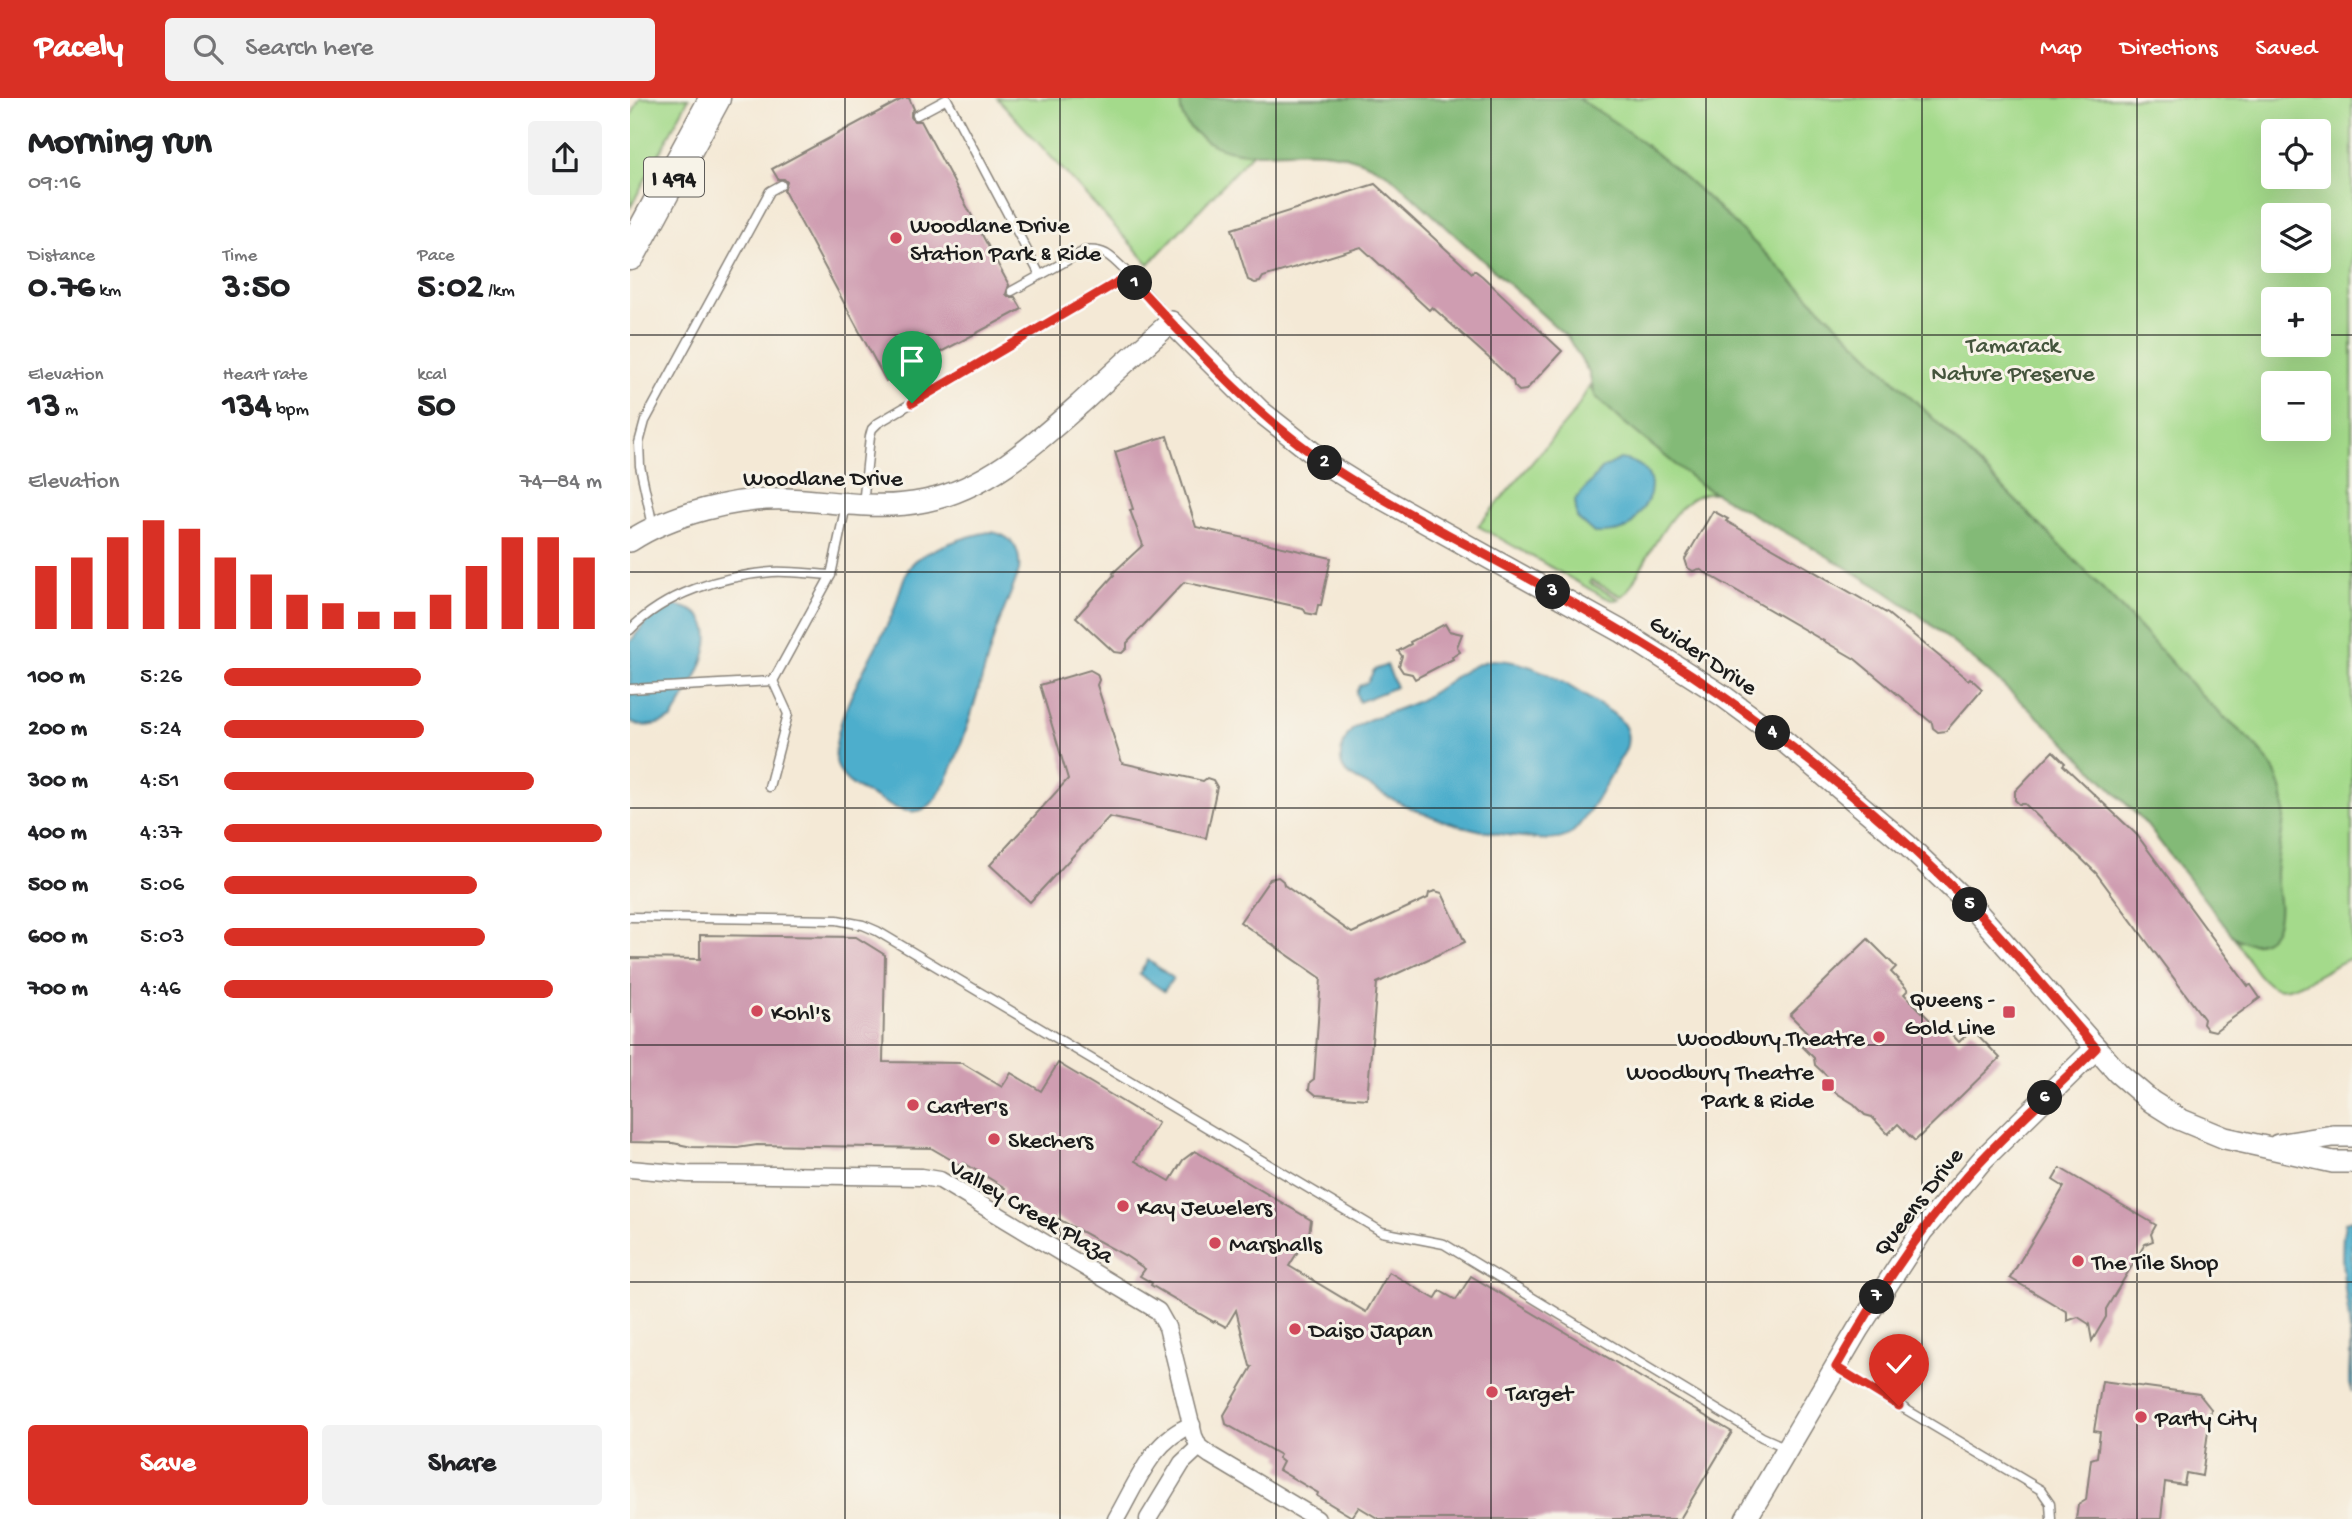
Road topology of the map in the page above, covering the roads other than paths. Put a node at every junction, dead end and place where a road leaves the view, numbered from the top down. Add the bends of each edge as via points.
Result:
1 (715, 98) edge
2 (917, 114) dead end
3 (781, 185) dead end
4 (630, 255) edge
5 (1040, 275) junction
6 (1128, 276) junction
7 (1012, 291) dead end
8 (1171, 323) junction
9 (855, 505) junction
10 (654, 529) junction
11 (630, 541) edge
12 (831, 575) junction
13 (630, 630) edge
14 (773, 681) junction
15 (630, 689) edge
16 (769, 788) dead end
17 (630, 917) edge
18 (2096, 1048) junction
19 (2352, 1136) edge
20 (2269, 1146) junction
21 (2352, 1162) edge
22 (630, 1169) edge
23 (1836, 1367) junction
24 (1192, 1426) junction
25 (1199, 1447) junction
26 (1788, 1448) junction
27 (1116, 1519) edge
28 (1148, 1519) edge
29 (1317, 1519) edge
30 (1745, 1519) edge
31 (2050, 1519) edge

1 - 4 highway, I 494
2 - 5 lane via 947,99
3 - 10 lane via 770,191 645,421 639,443 640,466
5 - 6 lane via 1084,251 1095,250
5 - 7 lane
6 - 8 lane
6 - 9 lane via 878,423 870,436
8 - 9 street, Woodlane Drive via 994,474 927,501
8 - 18 street, Guider Drive via 1260,411 1332,468 1621,631 1779,737 1907,845 1976,911
9 - 10 street, Woodlane Drive via 744,501
9 - 12 lane
10 - 11 street, Woodlane Drive
12 - 13 lane via 773,572 727,578 678,596
12 - 14 lane
14 - 15 lane
14 - 16 lane via 788,714
17 - 26 lane via 837,920 877,931 1382,1232 1444,1244 1762,1437
18 - 20 street, Guider Drive via 2132,1086 2165,1111 2225,1138
18 - 23 street, Queens Drive via 1983,1158 1933,1216 1880,1292
19 - 20 street, Guider Drive
20 - 21 street, Guider Drive via 2333,1162
22 - 24 street, Valley Creek Plaza via 940,1180 1158,1311 1167,1327
23 - 26 street, Queens Drive
23 - 31 lane via 2041,1490 2050,1503
24 - 25 street, Valley Creek Plaza
24 - 27 street via 1163,1442
25 - 28 street via 1182,1463
25 - 29 street
26 - 30 street, Queens Drive

